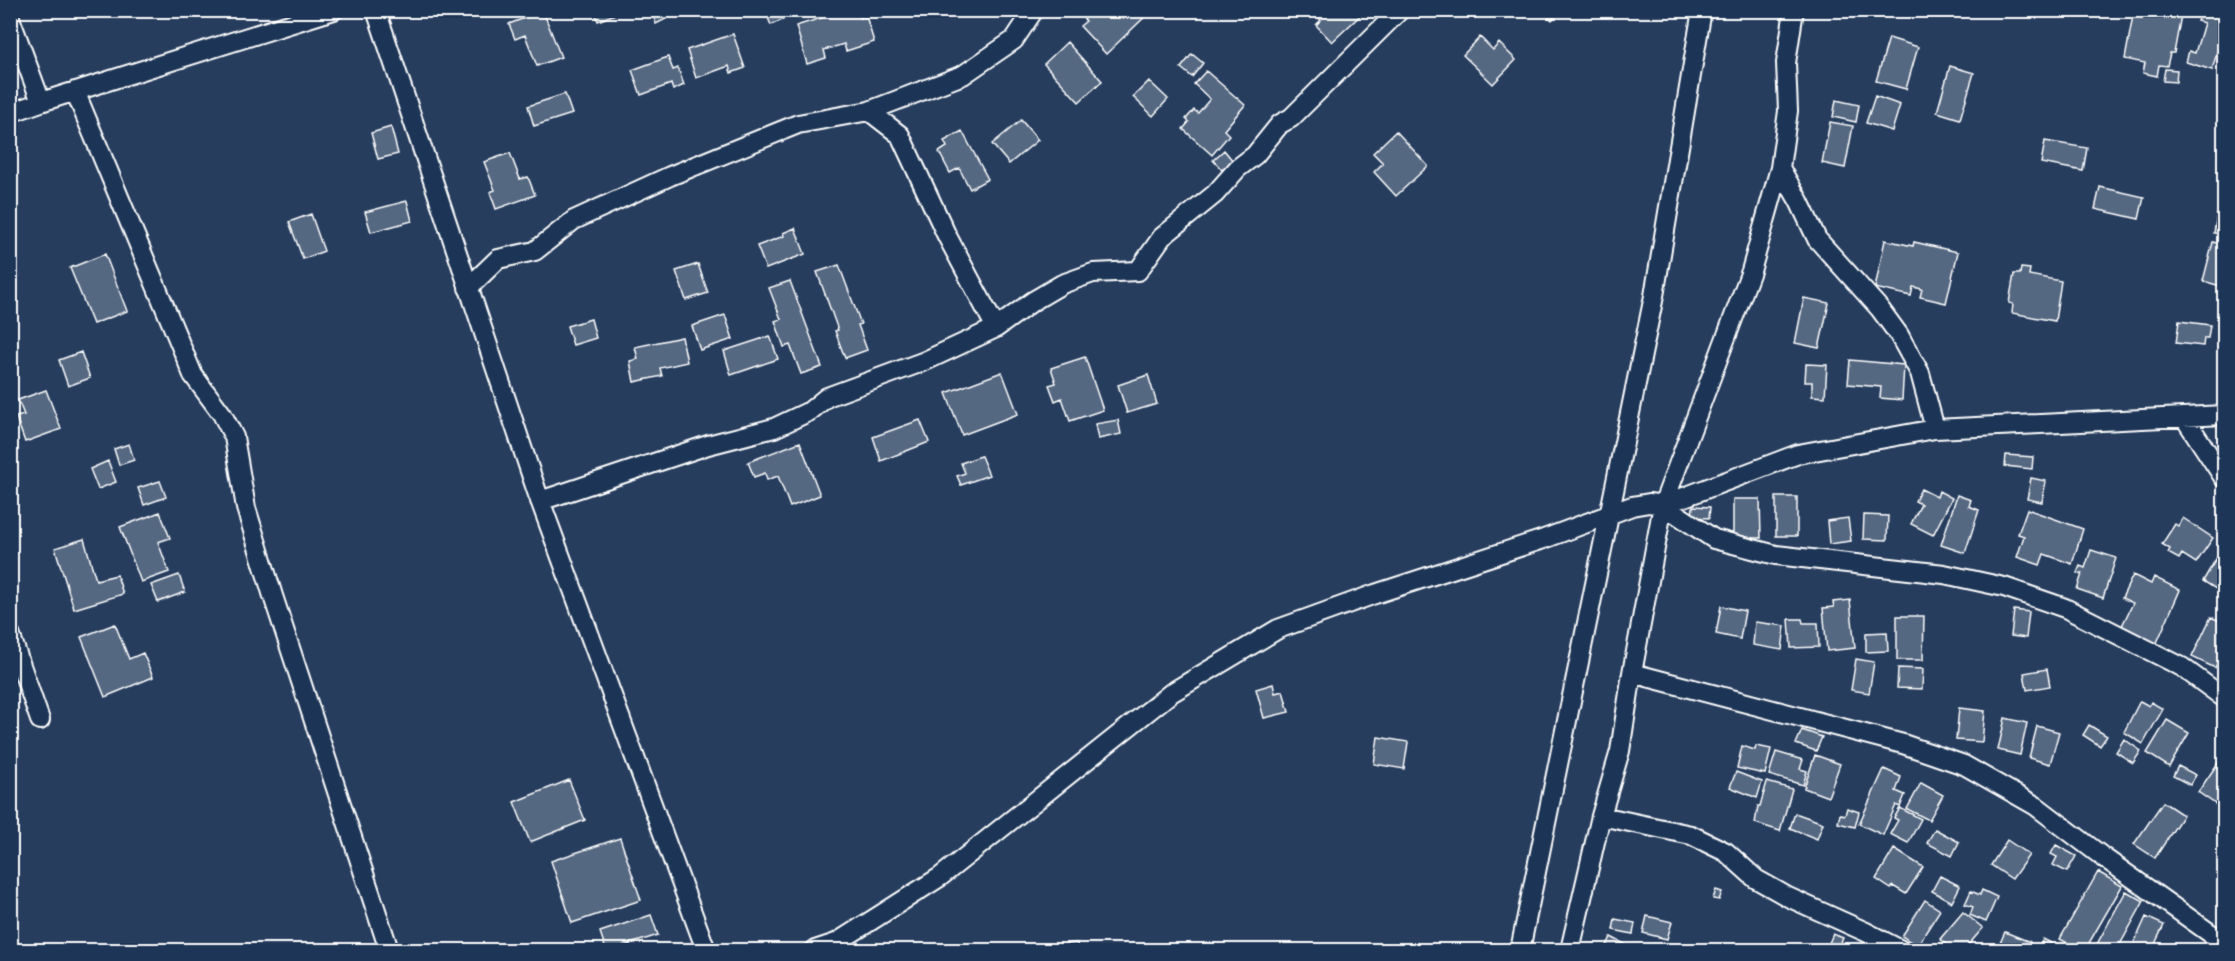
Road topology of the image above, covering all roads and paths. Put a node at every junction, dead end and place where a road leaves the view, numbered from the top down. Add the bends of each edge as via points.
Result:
1 (334, 10) edge
2 (376, 10) edge
3 (1034, 10) edge
4 (1400, 10) edge
5 (1702, 10) edge
6 (1794, 10) edge
7 (10, 18) edge
8 (75, 91) junction
9 (41, 102) junction
10 (869, 111) junction
11 (10, 113) edge
12 (1780, 168) junction
13 (468, 288) junction
14 (996, 328) junction
15 (2224, 415) edge
16 (2184, 417) junction
17 (1935, 429) junction
18 (2224, 478) edge
19 (540, 501) junction
20 (1663, 505) junction
21 (1610, 515) junction
22 (10, 634) edge
23 (1632, 673) junction
24 (2224, 698) edge
25 (40, 720) dead end
26 (1601, 816) junction
27 (2224, 943) edge
28 (389, 951) edge
29 (706, 951) edge
30 (815, 951) edge
31 (1520, 951) edge
32 (1570, 951) edge
33 (1901, 951) edge

1 - 8 street
2 - 13 street
3 - 10 street via 1014,40 963,75
4 - 14 street via 1291,118 1280,124 1215,194 1162,237 1138,271 1094,273 1062,284
5 - 21 street via 1654,296
6 - 12 street via 1786,63 1788,111
7 - 9 street
8 - 9 street
8 - 28 street via 193,375 234,437 246,508
9 - 11 street
10 - 13 street via 798,124 670,176 574,220 536,251 498,259
10 - 14 street via 900,135
12 - 17 street via 1817,239 1899,335 1920,373
12 - 20 street via 1751,271
13 - 19 street
14 - 19 street via 926,361 827,397 810,411 774,428 708,445
15 - 16 street
16 - 17 street
16 - 18 street
17 - 20 street via 1798,454
19 - 29 street
20 - 21 street via 1632,506
20 - 23 street
20 - 24 street via 1714,539 1776,555 1944,574 2004,587 2065,608 2182,667
21 - 30 street via 1278,629 1171,693 940,877 836,943
21 - 31 street
22 - 25 street
23 - 26 street via 1620,751
23 - 27 street via 1903,744 1964,765 2036,806
26 - 32 street
26 - 33 street via 1692,835 1726,852 1756,879 1788,897

